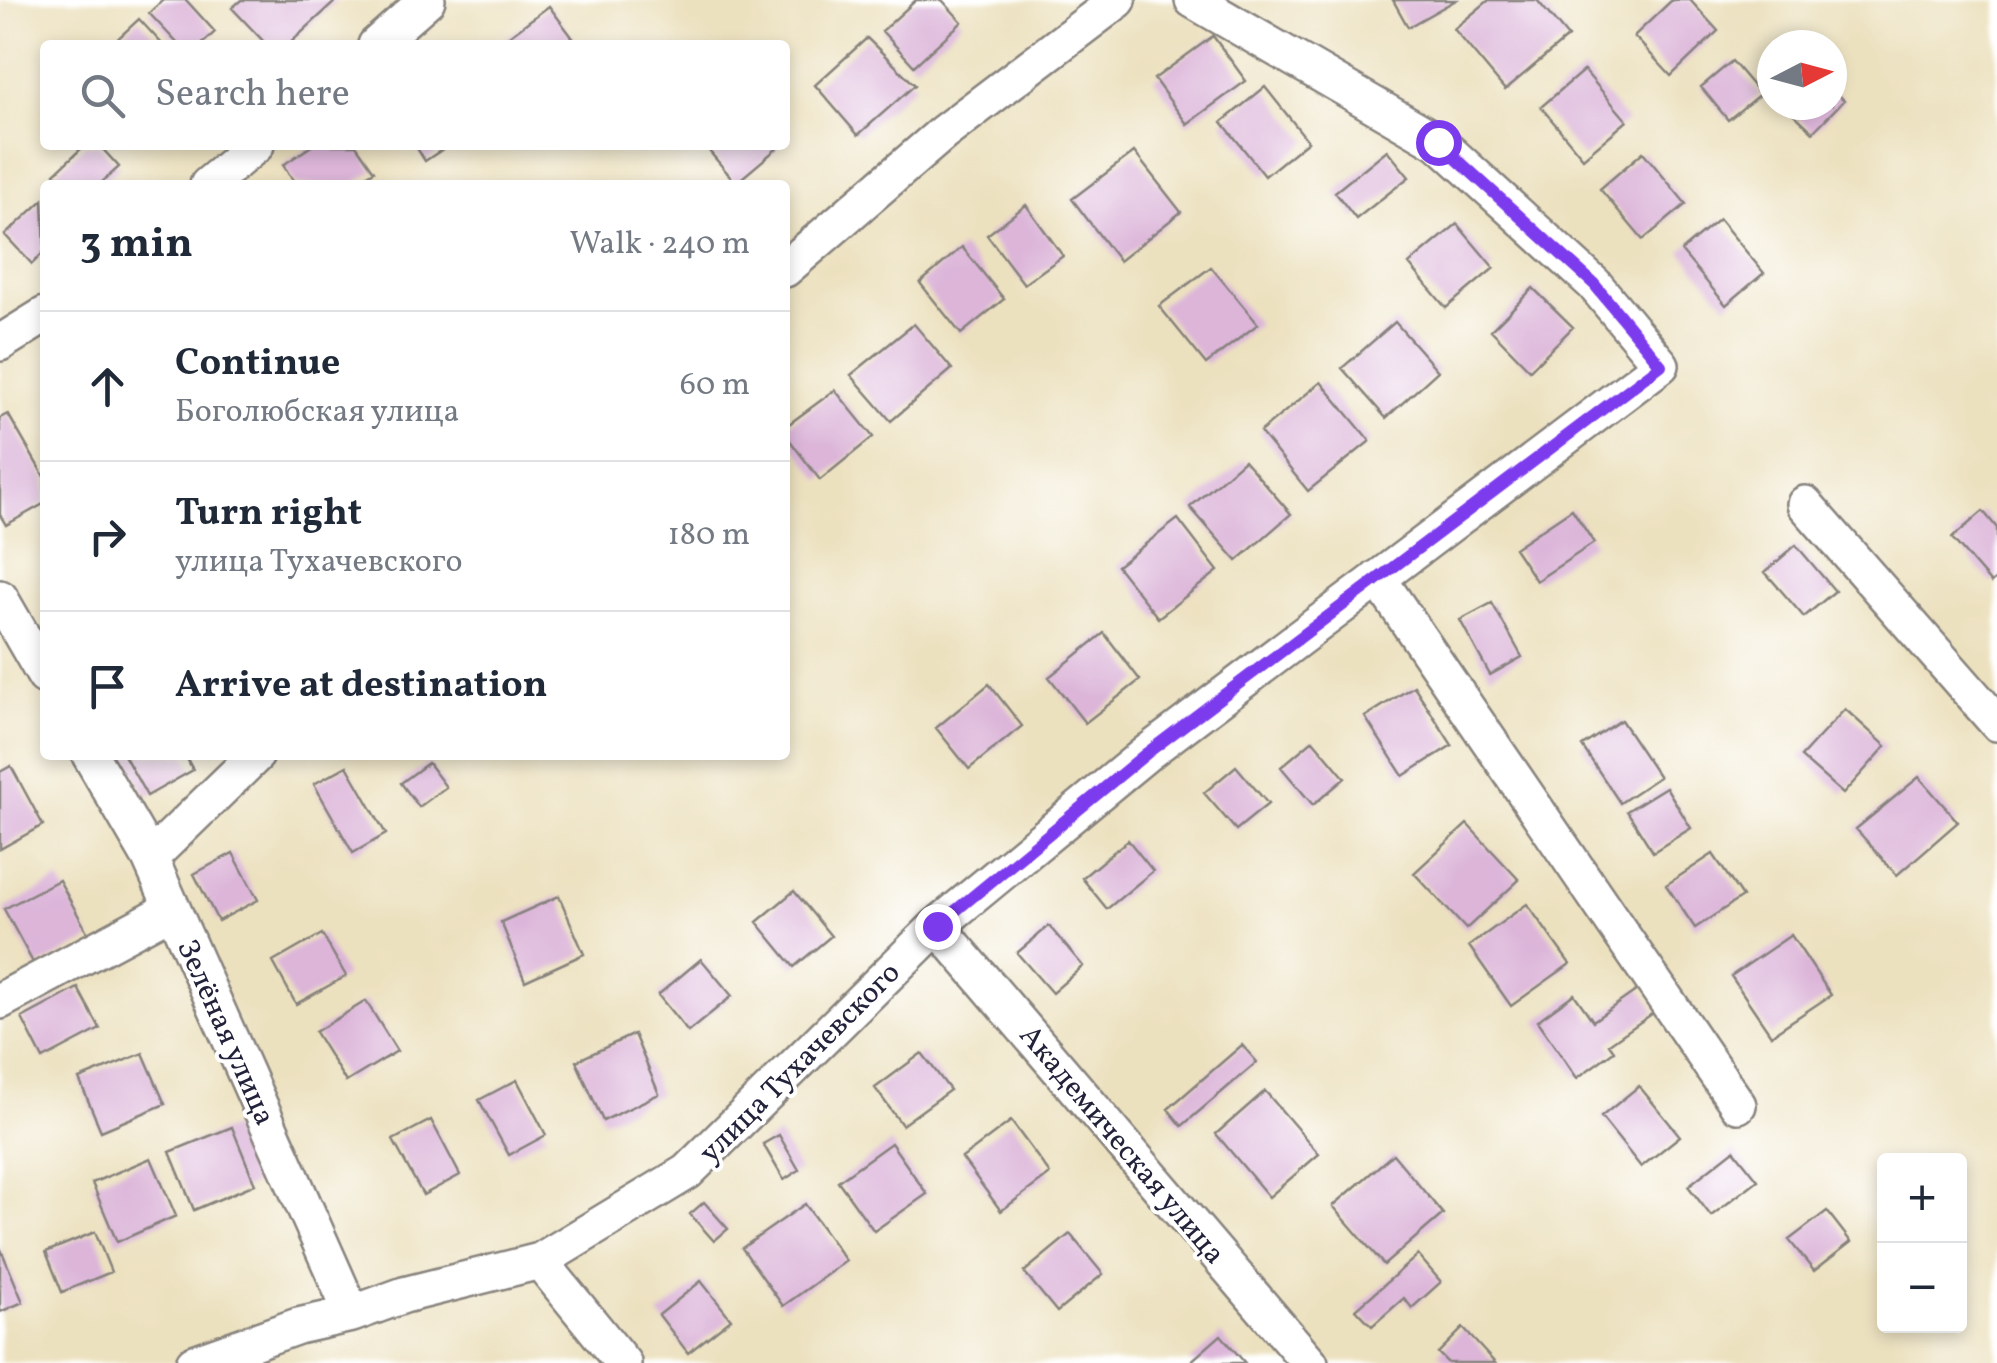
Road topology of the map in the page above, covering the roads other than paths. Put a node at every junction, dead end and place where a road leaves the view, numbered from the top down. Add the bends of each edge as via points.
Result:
1 (427, 0) edge
2 (1118, 0) edge
3 (1193, 0) edge
4 (382, 40) edge
5 (250, 150) edge
6 (214, 180) edge
7 (790, 264) edge
8 (40, 319) edge
9 (0, 342) edge
10 (1806, 504) dead end
11 (1378, 578) junction
12 (0, 598) edge
13 (40, 667) edge
14 (1997, 723) edge
15 (93, 760) edge
16 (251, 760) edge
17 (150, 858) junction
18 (172, 909) junction
19 (937, 926) junction
20 (0, 1000) edge
21 (1738, 1105) dead end
22 (540, 1261) junction
23 (352, 1314) junction
24 (202, 1362) edge
25 (623, 1363) edge
26 (1310, 1363) edge

1 - 4 street
2 - 7 street via 943,133
3 - 11 street, улица Тухачевского via 1438,142 1594,284 1661,365
5 - 6 street
8 - 9 street
10 - 14 street
11 - 19 street, улица Тухачевского via 1147,753
11 - 21 street
12 - 13 street
15 - 17 street, Зелёная улица
16 - 17 street
17 - 18 street, Зелёная улица
18 - 20 street
18 - 23 street, Зелёная улица
19 - 22 street, улица Тухачевского via 687,1172
19 - 26 street, Академическая улица
22 - 23 street, улица Тухачевского via 404,1294
22 - 25 street
23 - 24 street, улица Тухачевского via 298,1326

